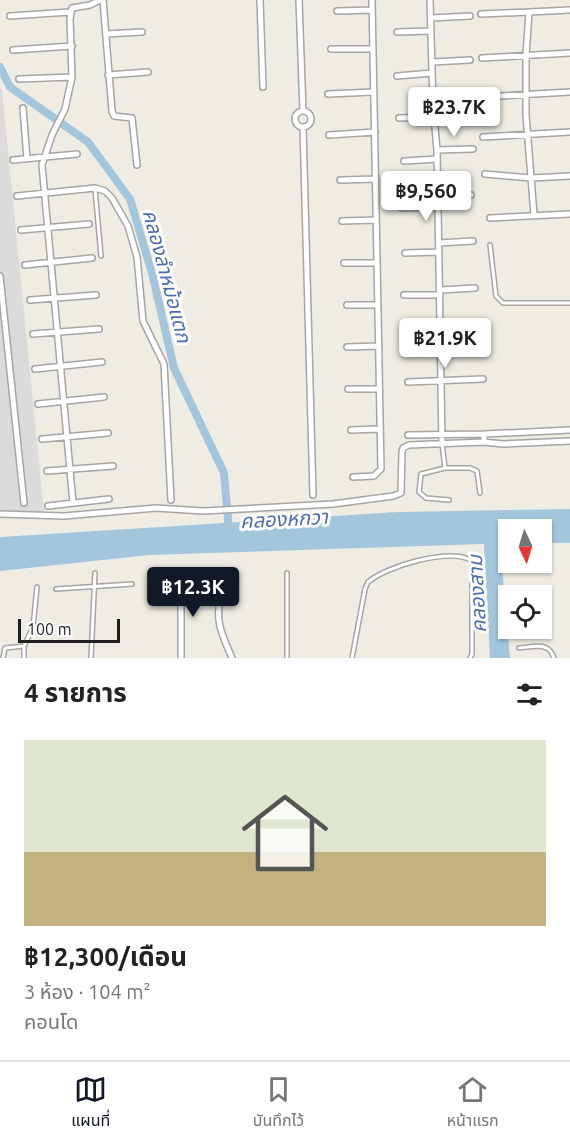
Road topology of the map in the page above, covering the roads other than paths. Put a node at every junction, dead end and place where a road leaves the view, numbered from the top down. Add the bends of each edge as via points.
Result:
1 (71, 0) edge
2 (102, 0) edge
3 (260, 0) edge
4 (299, 0) edge
5 (372, 0) edge
6 (430, 0) edge
7 (71, 10) junction
8 (372, 10) junction
9 (570, 10) edge
10 (337, 11) dead end
11 (529, 12) junction
12 (481, 14) dead end
13 (10, 16) dead end
14 (470, 16) dead end
15 (431, 18) junction
16 (431, 31) junction
17 (142, 32) dead end
18 (397, 32) dead end
19 (105, 34) junction
20 (72, 46) junction
21 (331, 49) dead end
22 (373, 49) junction
23 (13, 50) dead end
24 (570, 53) edge
25 (526, 55) junction
26 (482, 58) dead end
27 (470, 60) dead end
28 (432, 62) junction
29 (148, 72) dead end
30 (432, 73) junction
31 (108, 75) junction
32 (72, 76) junction
33 (397, 76) dead end
34 (19, 79) dead end
35 (263, 87) dead end
36 (374, 92) junction
37 (570, 92) edge
38 (328, 94) dead end
39 (525, 94) junction
40 (482, 97) dead end
41 (472, 104) dead end
42 (433, 105) junction
43 (23, 108) dead end
44 (303, 111) junction
45 (434, 117) junction
46 (399, 118) dead end
47 (303, 128) junction
48 (375, 132) junction
49 (570, 132) edge
50 (527, 134) junction
51 (329, 135) dead end
52 (483, 137) dead end
53 (473, 149) dead end
54 (437, 150) junction
55 (77, 154) dead end
56 (45, 157) junction
57 (27, 159) junction
58 (437, 159) junction
59 (13, 160) dead end
60 (404, 161) dead end
61 (137, 165) dead end
62 (485, 174) dead end
63 (570, 176) edge
64 (531, 178) junction
65 (376, 179) junction
66 (340, 180) dead end
67 (95, 188) junction
68 (45, 192) junction
69 (471, 195) dead end
70 (17, 196) dead end
71 (438, 197) junction
72 (438, 207) junction
73 (402, 208) dead end
74 (570, 214) edge
75 (534, 215) junction
76 (490, 218) dead end
77 (376, 220) junction
78 (342, 221) dead end
79 (89, 224) dead end
80 (48, 228) junction
81 (21, 230) dead end
82 (473, 242) dead end
83 (439, 243) junction
84 (490, 245) dead end
85 (439, 252) junction
86 (405, 253) dead end
87 (101, 256) dead end
88 (92, 258) dead end
89 (51, 262) junction
90 (344, 263) dead end
91 (377, 263) junction
92 (25, 265) dead end
93 (0, 276) edge
94 (475, 288) dead end
95 (440, 292) junction
96 (96, 295) dead end
97 (404, 295) dead end
98 (54, 298) junction
99 (30, 300) dead end
100 (570, 303) edge
101 (347, 305) dead end
102 (378, 305) junction
103 (99, 329) dead end
104 (58, 332) junction
105 (33, 334) dead end
106 (477, 334) dead end
107 (441, 335) junction
108 (405, 337) dead end
109 (379, 346) junction
110 (347, 347) dead end
111 (102, 362) dead end
112 (61, 366) junction
113 (34, 369) dead end
114 (483, 379) dead end
115 (441, 381) junction
116 (408, 382) dead end
117 (348, 389) dead end
118 (380, 389) junction
119 (104, 397) dead end
120 (64, 401) junction
121 (38, 404) dead end
122 (380, 429) junction
123 (351, 430) dead end
124 (570, 430) edge
125 (108, 433) dead end
126 (442, 433) junction
127 (484, 434) junction
128 (408, 435) dead end
129 (67, 436) junction
130 (42, 439) dead end
131 (570, 441) edge
132 (484, 442) junction
133 (442, 443) junction
134 (113, 466) dead end
135 (445, 468) junction
136 (70, 470) junction
137 (47, 471) dead end
138 (353, 477) dead end
139 (480, 493) dead end
140 (313, 495) dead end
141 (109, 500) dead end
142 (171, 500) dead end
143 (449, 500) dead end
144 (24, 503) dead end
145 (73, 503) junction
146 (48, 506) dead end
147 (0, 514) edge
148 (95, 573) dead end
149 (287, 573) dead end
150 (181, 578) dead end
151 (132, 584) dead end
152 (95, 586) junction
153 (38, 587) dead end
154 (56, 589) dead end
155 (221, 597) dead end
156 (24, 646) junction
157 (519, 648) dead end
158 (3, 658) edge
159 (24, 658) edge
160 (91, 658) edge
161 (181, 658) edge
162 (232, 658) edge
163 (286, 658) edge
164 (352, 658) edge
165 (470, 658) edge
166 (554, 658) edge

1 - 7 street
2 - 7 street
2 - 19 street
3 - 35 street
4 - 44 street
5 - 8 street
6 - 15 street
7 - 13 street
7 - 20 street
8 - 10 street
8 - 22 street
9 - 11 street
11 - 12 street
11 - 25 street
14 - 15 street
15 - 16 street
16 - 18 street
16 - 28 street
17 - 19 street
19 - 31 street
20 - 23 street
20 - 32 street
21 - 22 street
22 - 36 street
24 - 25 street
25 - 26 street
25 - 39 street
27 - 28 street
28 - 30 street
29 - 31 street
30 - 33 street
30 - 42 street
31 - 61 street via 114,116 132,118
32 - 34 street
32 - 56 street via 65,109
36 - 38 street
36 - 48 street
37 - 39 street
39 - 40 street
39 - 50 street
41 - 42 street
42 - 45 street
43 - 57 street
44 - 47 street via 311,118
44 - 47 street via 295,121
45 - 46 street
45 - 54 street
47 - 140 street
48 - 51 street
48 - 65 street
49 - 50 street
50 - 52 street
50 - 64 street
53 - 54 street
54 - 58 street
55 - 56 street
56 - 57 street
56 - 68 street
57 - 59 street
58 - 60 street
58 - 71 street
62 - 64 street
63 - 64 street
64 - 75 street
65 - 66 street
65 - 77 street
67 - 68 street
67 - 87 lane
67 - 142 street via 112,198 128,226 137,258 143,321 164,364
68 - 70 street
68 - 80 street
69 - 71 street
71 - 72 street
72 - 73 street
72 - 83 street
74 - 75 street
75 - 76 street
77 - 78 street
77 - 91 street
79 - 80 street
80 - 81 street
80 - 89 street
82 - 83 street
83 - 85 street
84 - 100 lane via 499,301
85 - 86 street
85 - 95 street
88 - 89 street
89 - 92 street
89 - 98 street
90 - 91 street
91 - 102 street
93 - 144 street
94 - 95 street
95 - 97 street
95 - 107 street
96 - 98 street
98 - 99 street
98 - 104 street
101 - 102 street
102 - 109 street
103 - 104 street
104 - 105 street
104 - 112 street
106 - 107 street
107 - 108 street
107 - 115 street
109 - 110 street
109 - 118 street
111 - 112 street
112 - 113 street
112 - 120 street
114 - 115 street
115 - 116 street
115 - 126 street
117 - 118 street
118 - 122 street
119 - 120 street
120 - 121 street
120 - 129 street
122 - 123 street
122 - 138 street via 379,474
124 - 127 street
125 - 129 street
126 - 127 street
126 - 128 street
126 - 133 street
127 - 132 street
129 - 130 street
129 - 136 street
131 - 132 street
132 - 133 street
133 - 135 lane
133 - 147 street via 403,448 402,491 398,495 203,511 156,508 64,516
134 - 136 street
135 - 139 lane via 477,471
135 - 143 lane via 422,474 419,492 426,498
136 - 137 street
136 - 145 street
141 - 145 street
145 - 146 street
148 - 152 lane
149 - 163 lane
150 - 161 street
151 - 152 lane
152 - 154 lane
152 - 160 lane
153 - 156 lane via 33,627
155 - 162 street via 221,633
156 - 158 lane via 5,648
156 - 159 lane
157 - 166 lane via 543,646
164 - 165 lane via 368,582 408,562 445,558 471,560

